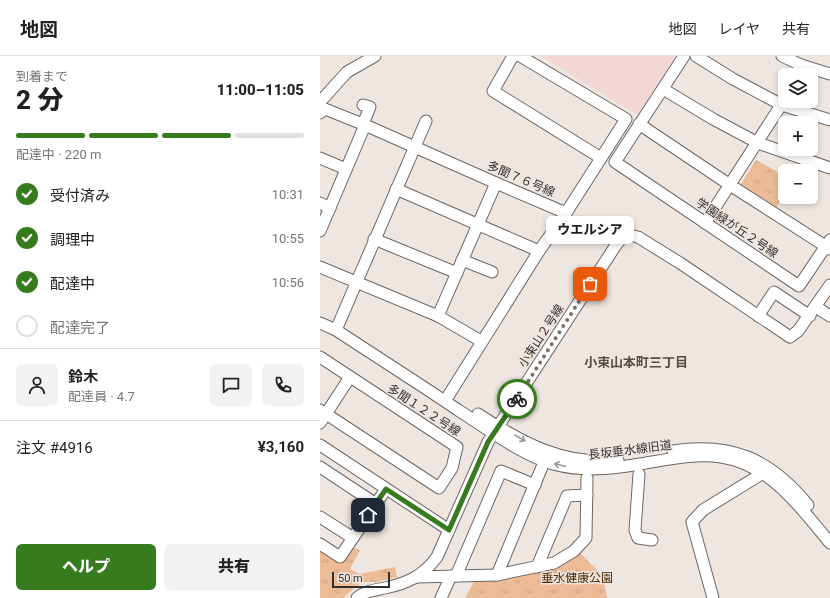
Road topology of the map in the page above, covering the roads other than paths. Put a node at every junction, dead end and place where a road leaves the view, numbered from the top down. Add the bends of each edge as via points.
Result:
1 (375, 56) edge
2 (513, 56) edge
3 (520, 56) edge
4 (684, 56) edge
5 (696, 56) edge
6 (782, 56) edge
7 (796, 68) edge
8 (818, 72) edge
9 (830, 74) edge
10 (662, 89) junction
11 (778, 100) edge
12 (363, 105) dead end
13 (321, 108) edge
14 (779, 108) edge
15 (799, 108) edge
16 (830, 120) edge
17 (426, 121) dead end
18 (639, 124) junction
19 (364, 125) junction
20 (758, 143) junction
21 (414, 147) junction
22 (320, 158) edge
23 (601, 158) junction
24 (830, 168) edge
25 (346, 169) junction
26 (496, 183) junction
27 (730, 185) junction
28 (396, 189) junction
29 (325, 205) edge
30 (566, 213) junction
31 (705, 222) junction
32 (478, 225) junction
33 (320, 231) edge
34 (374, 239) junction
35 (829, 245) edge
36 (539, 251) junction
37 (462, 260) junction
38 (320, 267) edge
39 (492, 272) dead end
40 (457, 273) junction
41 (356, 282) junction
42 (830, 286) edge
43 (813, 311) junction
44 (320, 316) edge
45 (438, 316) junction
46 (758, 316) junction
47 (830, 316) edge
48 (320, 323) edge
49 (338, 327) junction
50 (481, 341) junction
51 (320, 357) edge
52 (350, 377) junction
53 (447, 398) junction
54 (322, 416) edge
55 (496, 430) junction
56 (320, 445) edge
57 (320, 467) edge
58 (542, 467) dead end
59 (767, 471) junction
60 (639, 474) dead end
61 (587, 478) dead end
62 (535, 485) junction
63 (386, 489) junction
64 (587, 495) junction
65 (376, 504) junction
66 (320, 517) edge
67 (449, 530) junction
68 (830, 532) edge
69 (353, 538) junction
70 (652, 540) dead end
71 (830, 543) edge
72 (320, 544) edge
73 (537, 567) junction
74 (497, 575) junction
75 (453, 576) junction
76 (418, 577) junction
77 (356, 598) edge
78 (440, 598) edge
79 (713, 598) edge

1 - 13 street via 347,72
2 - 23 street via 493,91
3 - 23 street via 626,119
4 - 10 street
5 - 11 street via 733,79
6 - 7 street
8 - 9 street
10 - 18 street
10 - 20 street
12 - 19 street via 370,108
13 - 19 street, 多聞７６号線
14 - 20 street
15 - 16 street
17 - 21 street
18 - 27 street
18 - 31 street, 学園緑が丘２号線 via 615,162
19 - 21 street, 多聞７６号線
19 - 25 street
20 - 24 street
20 - 27 street
21 - 26 street, 多聞７６号線
21 - 28 street
22 - 25 street
23 - 30 street
25 - 29 street
26 - 30 street, 多聞７６号線
26 - 32 street
27 - 31 street
27 - 35 street
28 - 32 street
28 - 34 street
29 - 33 street
30 - 36 street
31 - 35 street, 学園緑が丘２号線 via 799,286
32 - 36 street
32 - 37 street
34 - 40 street
34 - 41 street
36 - 50 street
37 - 39 street
37 - 40 street
38 - 41 street
40 - 45 street
41 - 45 street
41 - 49 street
42 - 43 street
43 - 46 street via 774,292
43 - 46 street via 798,331 790,337
43 - 47 street
44 - 49 street, 長坂垂水線旧道
45 - 50 street
46 - 55 street, 小束山２号線 via 680,262 638,237 625,234 616,244
48 - 49 street, 長坂垂水線旧道
49 - 53 street, 長坂垂水線旧道
50 - 53 street
51 - 52 street, 多聞１２２号線
52 - 54 street
52 - 54 street, 多聞１２２号線 via 457,447 452,468 439,488
53 - 55 street, 長坂垂水線旧道
55 - 59 street, 長坂垂水線旧道 via 514,446 540,459 570,468 602,469 710,456
55 - 67 street, 小束山２号線 via 488,442
56 - 63 street
57 - 65 street
58 - 62 street
59 - 68 street, 長坂垂水線旧道 via 790,485
59 - 71 street, 長坂垂水線旧道
59 - 79 street via 703,510 692,522
60 - 70 street via 635,530 638,538
61 - 64 street
62 - 74 street
62 - 75 street via 501,471
63 - 65 street
63 - 67 street
64 - 73 street via 567,496
64 - 73 street via 586,538 574,550 554,563
65 - 69 street
66 - 69 street
67 - 76 street, 小束山２号線 via 437,557
69 - 72 street via 340,557
73 - 74 street
74 - 75 street
75 - 76 street
75 - 78 street
76 - 77 street via 367,591

